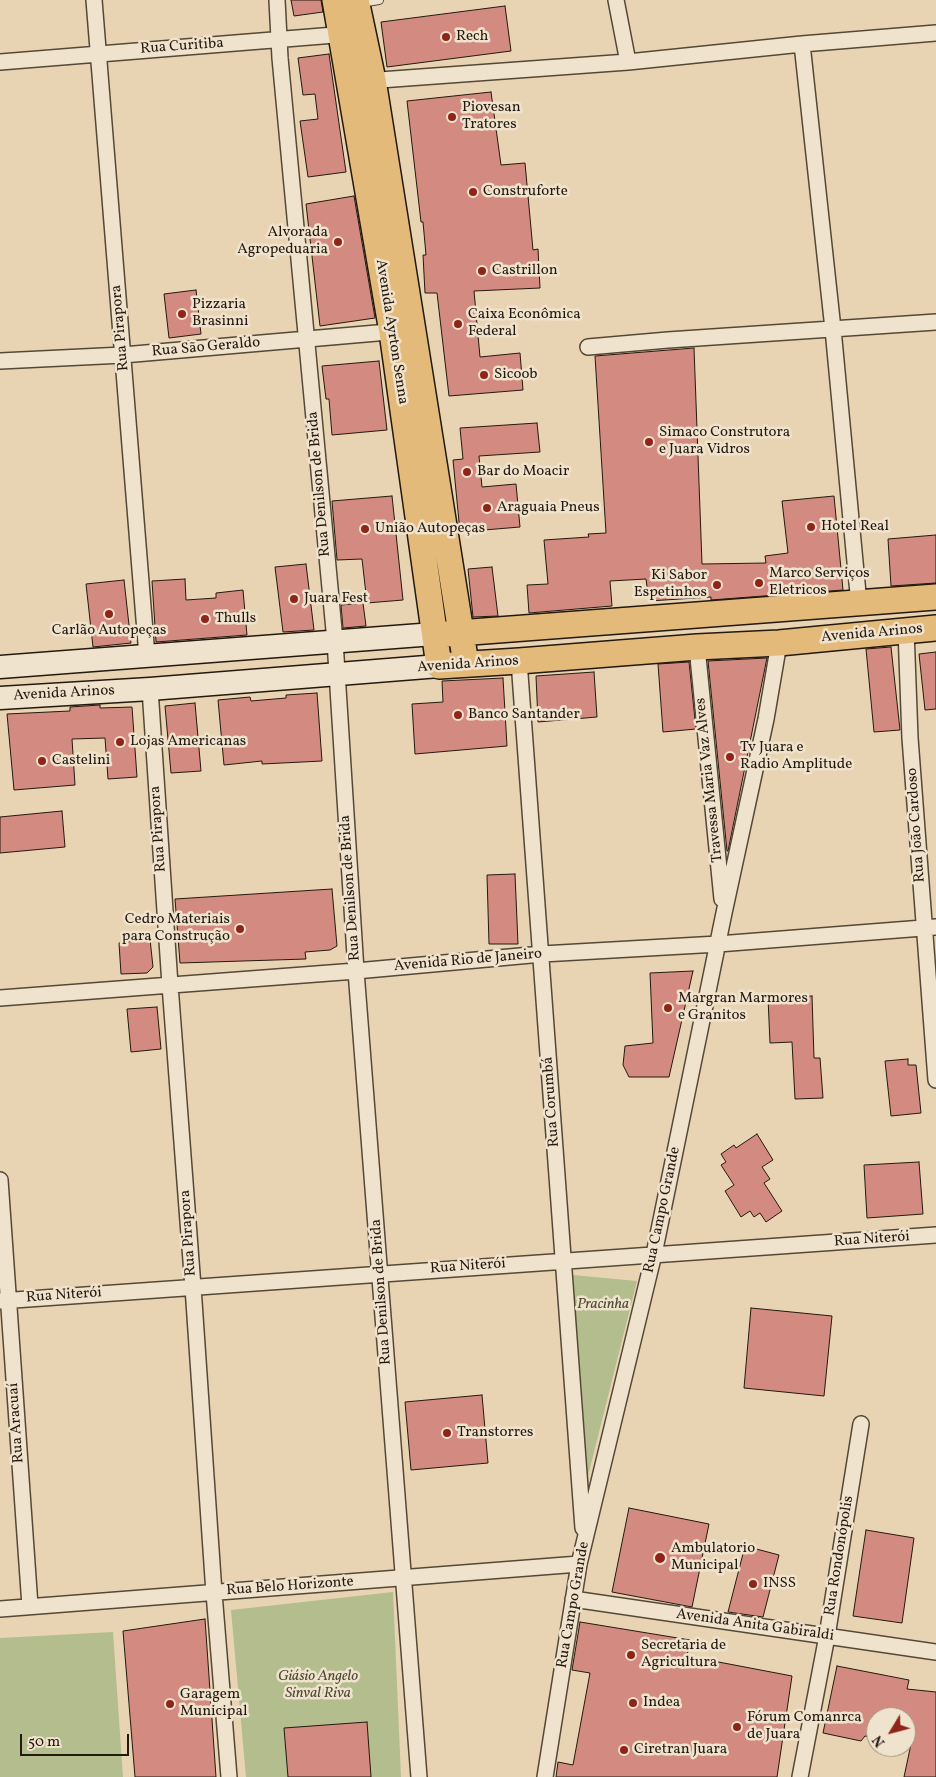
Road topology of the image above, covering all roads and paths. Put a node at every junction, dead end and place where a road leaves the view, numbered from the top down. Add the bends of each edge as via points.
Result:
1 (94, 0) edge
2 (278, 0) edge
3 (616, 0) edge
4 (357, 1) edge
5 (352, 33) junction
6 (936, 33) edge
7 (279, 40) junction
8 (802, 44) junction
9 (99, 54) junction
10 (0, 62) edge
11 (628, 62) junction
12 (361, 82) junction
13 (936, 322) edge
14 (833, 329) junction
15 (402, 331) junction
16 (306, 338) junction
17 (588, 347) dead end
18 (123, 355) junction
19 (0, 361) edge
20 (429, 511) junction
21 (936, 598) edge
22 (859, 604) junction
23 (936, 628) edge
24 (906, 630) junction
25 (460, 632) junction
26 (434, 634) junction
27 (335, 641) junction
28 (780, 643) junction
29 (697, 647) junction
30 (147, 656) junction
31 (519, 661) junction
32 (466, 664) junction
33 (439, 666) junction
34 (0, 667) edge
35 (338, 675) junction
36 (150, 689) junction
37 (0, 698) edge
38 (724, 913) junction
39 (931, 928) edge
40 (718, 944) junction
41 (542, 954) junction
42 (356, 971) junction
43 (170, 985) junction
44 (0, 998) edge
45 (936, 1080) edge
46 (0, 1180) edge
47 (936, 1235) edge
48 (654, 1254) junction
49 (564, 1260) junction
50 (380, 1274) junction
51 (193, 1287) junction
52 (4, 1301) edge
53 (861, 1424) dead end
54 (584, 1542) junction
55 (579, 1564) junction
56 (403, 1578) junction
57 (214, 1592) junction
58 (574, 1599) junction
59 (30, 1606) junction
60 (0, 1609) edge
61 (827, 1636) junction
62 (936, 1652) edge
63 (229, 1777) edge
64 (419, 1777) edge
65 (545, 1777) edge
66 (800, 1777) edge

1 - 9 street, Rua Pirapora
2 - 7 street, Rua Denilson de Brida
3 - 11 street
4 - 5 main road, Avenida Ayrton Senna
5 - 7 street, Rua Curitiba
5 - 12 main road, Avenida Ayrton Senna
6 - 8 street
7 - 9 street, Rua Curitiba
7 - 16 street, Rua Denilson de Brida
8 - 11 street
8 - 14 street
9 - 10 street, Rua Curitiba
9 - 18 street, Rua Pirapora
11 - 12 street
12 - 15 main road, Avenida Ayrton Senna
13 - 14 street
14 - 17 street
14 - 22 street
15 - 16 street, Rua São Geraldo
15 - 20 main road, Avenida Ayrton Senna
16 - 18 street, Rua São Geraldo
16 - 27 street, Rua Denilson de Brida
18 - 19 street, Rua São Geraldo
18 - 30 street, Rua Pirapora
20 - 25 main road, Avenida Ayrton Senna
20 - 26 main road, Avenida Ayrton Senna
21 - 22 main road, Avenida Arinos
22 - 25 main road, Avenida Arinos
23 - 24 main road, Avenida Arinos
24 - 28 main road, Avenida Arinos
24 - 39 street, Rua João Cardoso via 910,738
25 - 26 main road, Avenida Arinos
25 - 32 main road, Avenida Ayrton Senna
26 - 27 main road, Avenida Arinos
26 - 33 main road, Avenida Ayrton Senna
27 - 30 main road, Avenida Arinos
27 - 35 street, Rua Denilson de Brida
28 - 29 main road, Avenida Arinos
28 - 38 street, Rua Campo Grande
29 - 31 main road, Avenida Arinos
29 - 38 street, Travessa Maria Vaz Alves
30 - 34 main road, Avenida Arinos
31 - 32 main road, Avenida Arinos
31 - 41 street, Rua Corumbá
32 - 33 main road, Avenida Arinos
33 - 35 main road, Avenida Arinos
35 - 36 main road, Avenida Arinos
35 - 42 street, Rua Denilson de Brida
36 - 37 main road, Avenida Arinos
36 - 43 street, Rua Pirapora
38 - 40 street, Rua Campo Grande
39 - 40 street, Avenida Rio de Janeiro
39 - 45 street, Rua João Cardoso
40 - 41 street, Avenida Rio de Janeiro
40 - 48 street, Rua Campo Grande
41 - 42 street, Avenida Rio de Janeiro
41 - 49 street, Rua Corumbá
42 - 43 street, Avenida Rio de Janeiro
42 - 50 street, Rua Denilson de Brida
43 - 44 street, Avenida Rio de Janeiro
43 - 51 street, Rua Pirapora
46 - 52 street, Rua Aracuaí
47 - 48 street, Rua Niterói
48 - 49 street, Rua Niterói
48 - 54 street, Rua Campo Grande
49 - 50 street, Rua Niterói
49 - 54 street, Rua Corumbá
50 - 51 street, Rua Niterói
50 - 56 street, Rua Denilson de Brida
51 - 52 street, Rua Niterói
51 - 57 street, Rua Pirapora
52 - 59 street, Rua Aracuaí
53 - 61 street, Rua Rondonópolis
54 - 55 street, Rua Campo Grande
55 - 56 street, Rua Belo Horizonte
55 - 58 street, Rua Campo Grande
56 - 57 street, Rua Belo Horizonte
56 - 64 street, Rua Denilson de Brida
57 - 59 street, Rua Belo Horizonte
57 - 63 street, Rua Pirapora
58 - 61 street, Avenida Anita Gabiraldi
58 - 65 street, Rua Campo Grande
59 - 60 street, Rua Belo Horizonte
61 - 62 street, Avenida Anita Gabiraldi
61 - 66 street, Rua Rondonópolis

